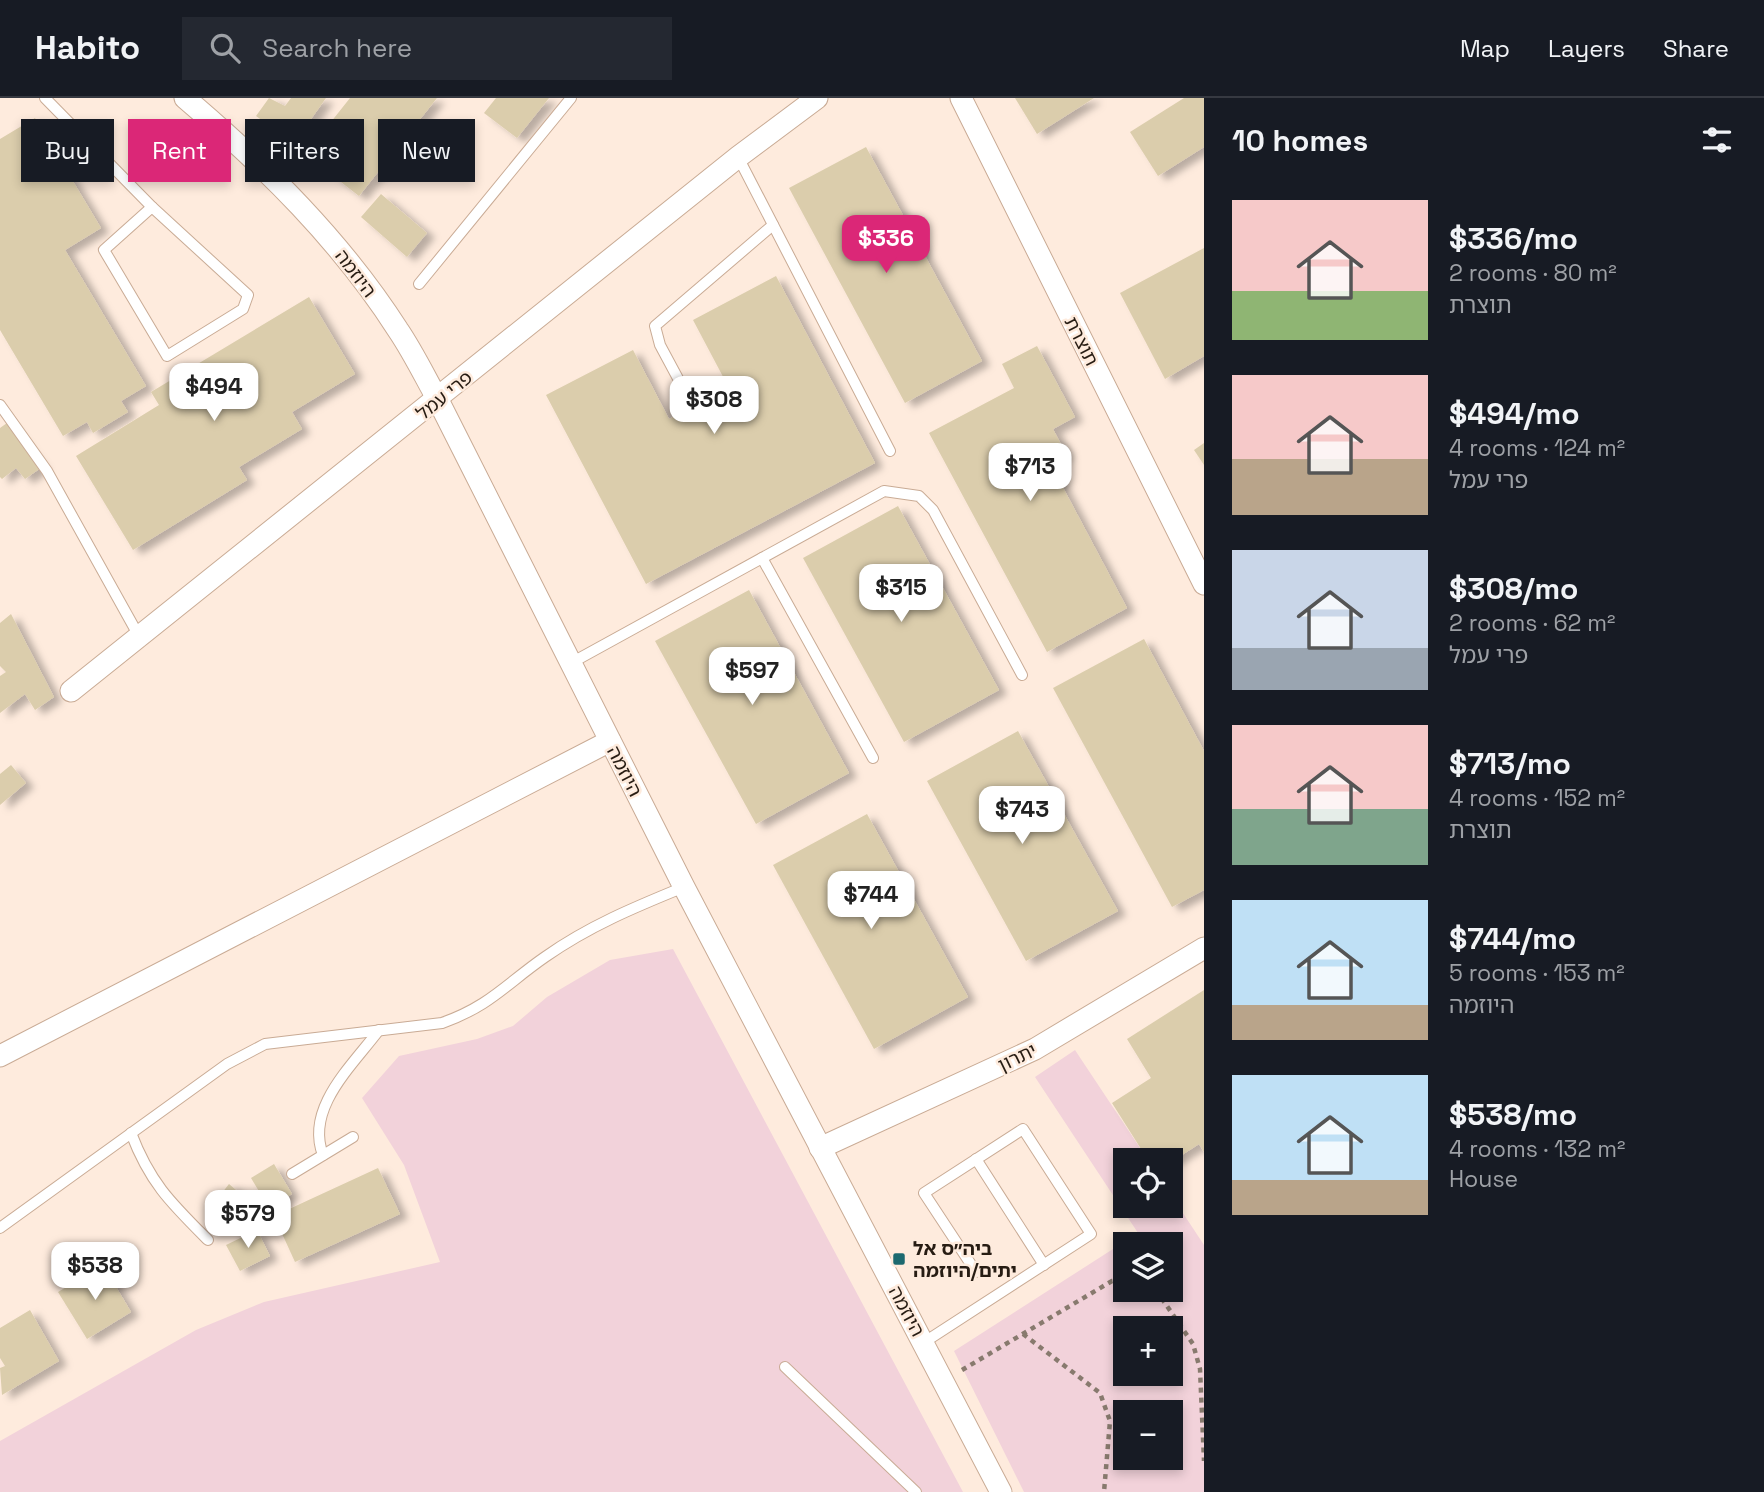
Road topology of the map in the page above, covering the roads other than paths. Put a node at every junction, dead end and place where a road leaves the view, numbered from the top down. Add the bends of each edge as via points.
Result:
1 (185, 98) edge
2 (571, 98) edge
3 (817, 98) edge
4 (961, 98) edge
5 (51, 100) edge
6 (738, 157) junction
7 (152, 207) junction
8 (773, 225) junction
9 (419, 284) dead end
10 (682, 386) dead end
11 (438, 400) junction
12 (0, 405) edge
13 (890, 451) dead end
14 (762, 558) junction
15 (1204, 584) edge
16 (140, 638) junction
17 (571, 663) junction
18 (1022, 675) dead end
19 (71, 691) dead end
20 (610, 741) junction
21 (873, 758) dead end
22 (684, 887) junction
23 (1204, 948) edge
24 (379, 1030) junction
25 (0, 1056) edge
26 (131, 1133) junction
27 (353, 1137) dead end
28 (820, 1148) junction
29 (323, 1155) junction
30 (976, 1159) junction
31 (292, 1174) dead end
32 (0, 1228) edge
33 (208, 1240) dead end
34 (1044, 1265) junction
35 (976, 1272) dead end
36 (923, 1343) junction
37 (785, 1367) dead end
38 (916, 1492) edge
39 (1001, 1492) edge

1 - 11 street, היוזמה via 281,184 340,250 398,330
2 - 9 lane
3 - 6 street, פרי עמל
4 - 15 street, תוצרת
5 - 7 lane
6 - 8 lane
6 - 11 street, פרי עמל
7 - 7 lane via 248,295 243,309 167,356 104,250
8 - 10 lane via 654,326
8 - 13 lane
11 - 16 street, פרי עמל
11 - 17 street, היוזמה
12 - 16 lane via 47,471
14 - 17 lane
14 - 18 lane via 884,491 919,496 933,510
14 - 21 lane
16 - 19 street, פרי עמל
17 - 20 street, היוזמה
20 - 22 street, היוזמה
20 - 25 street
22 - 24 lane via 607,918 467,1014 442,1023
22 - 28 street, היוזמה
23 - 28 street, יתרון via 1035,1049
24 - 26 lane via 265,1044 227,1063
24 - 29 lane via 331,1093 319,1117 316,1138
26 - 32 lane
26 - 33 lane via 161,1192
27 - 29 lane
28 - 36 street, היוזמה
29 - 31 lane
30 - 34 lane
30 - 34 lane via 1023,1129 1091,1234
30 - 35 lane via 924,1193
34 - 36 lane
36 - 39 street, היוזמה
37 - 38 lane

